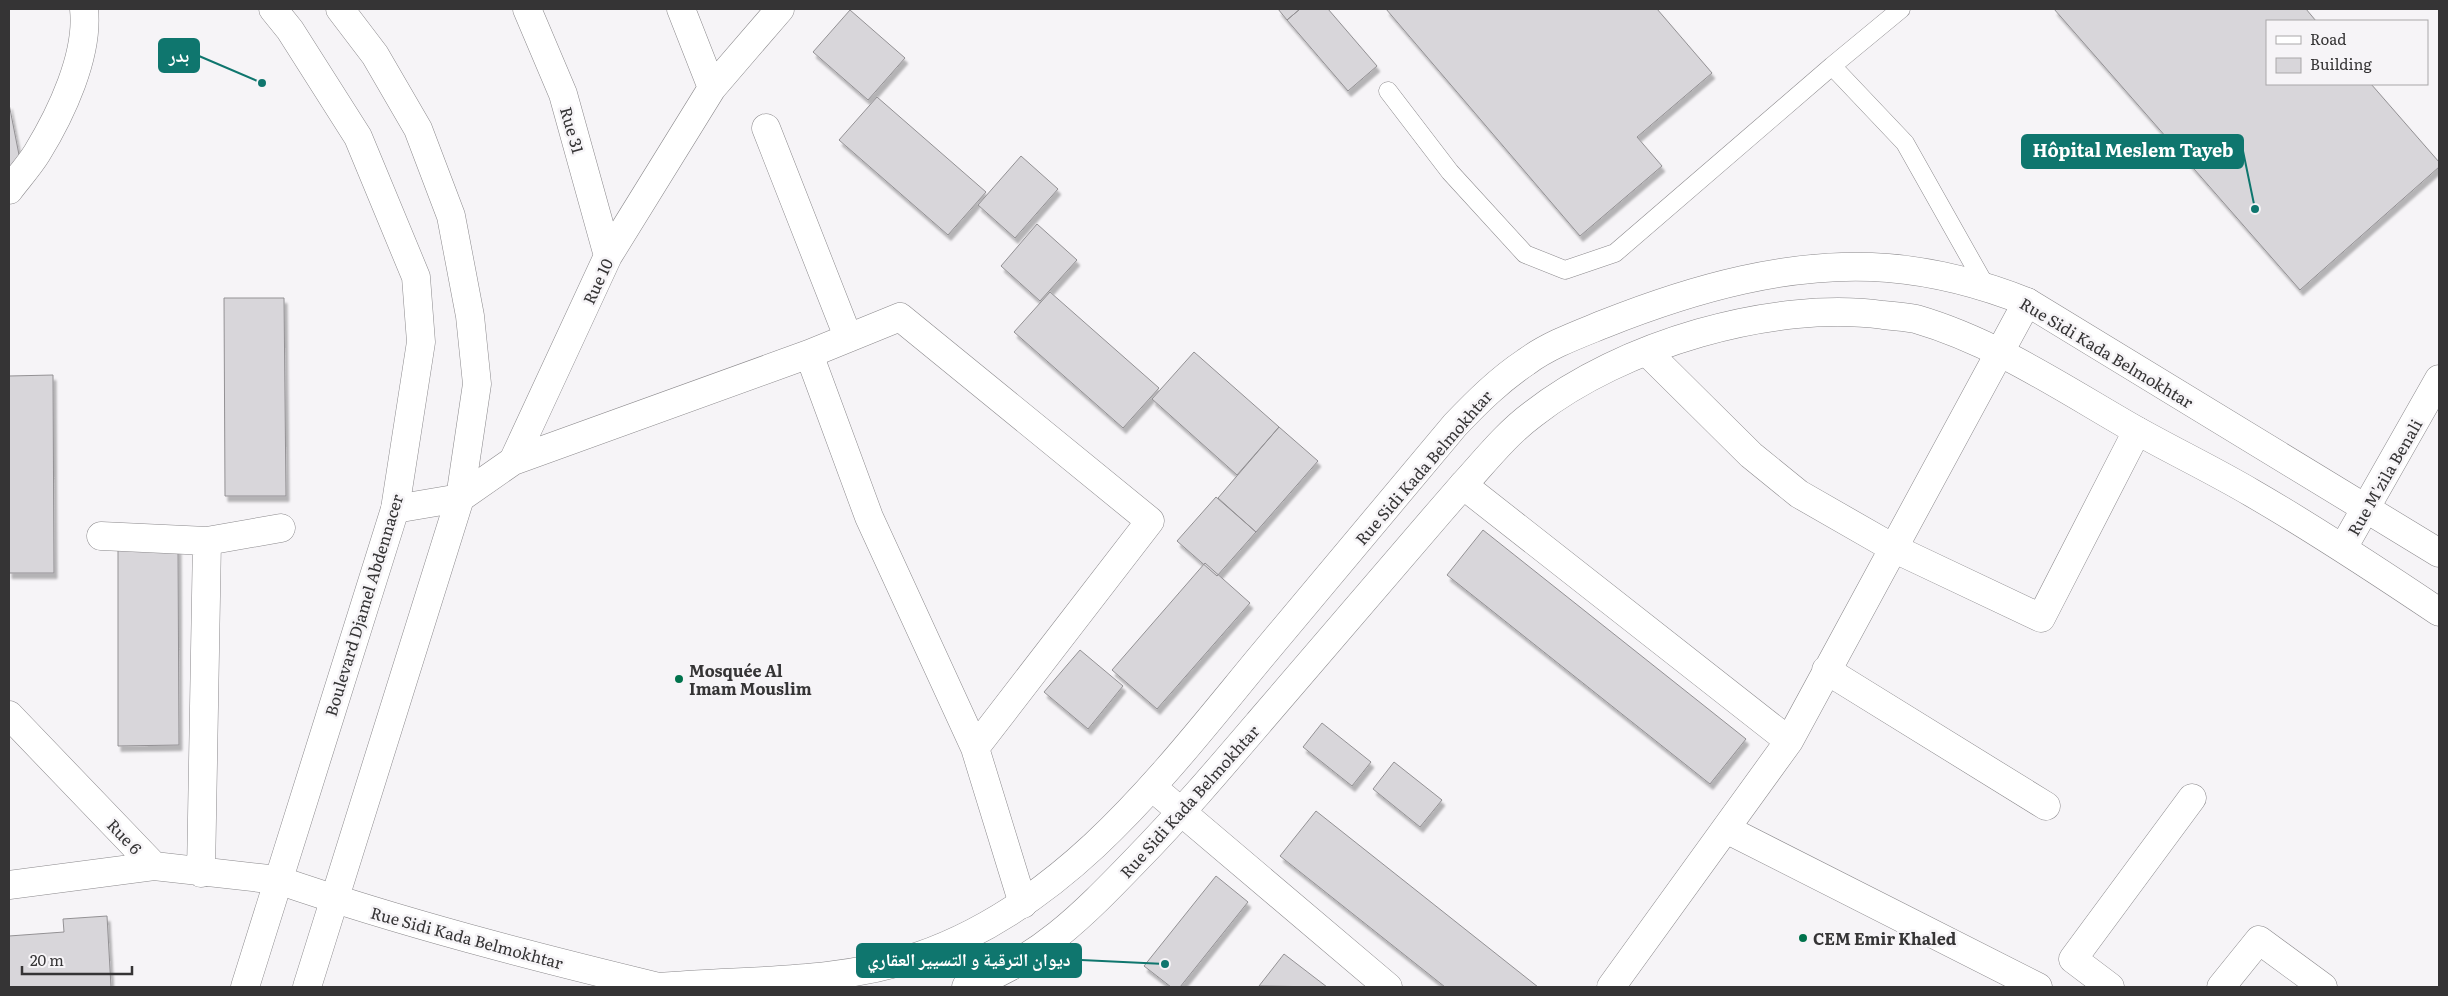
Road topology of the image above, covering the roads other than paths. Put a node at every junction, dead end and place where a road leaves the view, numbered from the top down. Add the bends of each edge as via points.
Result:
1 (84, 9) edge
2 (273, 9) edge
3 (340, 9) edge
4 (527, 9) edge
5 (681, 9) edge
6 (780, 9) edge
7 (1901, 9) edge
8 (1832, 66) junction
9 (712, 88) junction
10 (1388, 91) dead end
11 (766, 128) dead end
12 (9, 190) edge
13 (608, 256) junction
14 (1984, 285) junction
15 (2027, 302) junction
16 (848, 337) junction
17 (1646, 352) junction
18 (1999, 352) junction
19 (809, 354) junction
20 (2439, 379) edge
21 (2137, 431) junction
22 (513, 461) junction
23 (1462, 485) junction
24 (460, 498) junction
25 (2367, 508) junction
26 (395, 509) junction
27 (281, 528) dead end
28 (101, 536) dead end
29 (207, 541) junction
30 (2343, 548) junction
31 (1895, 549) junction
32 (2439, 553) edge
33 (2439, 612) edge
34 (1826, 670) junction
35 (11, 722) edge
36 (1789, 741) junction
37 (975, 748) junction
38 (1152, 787) junction
39 (2192, 798) dead end
40 (2046, 806) dead end
41 (1183, 811) junction
42 (1726, 829) junction
43 (154, 866) junction
44 (201, 873) junction
45 (278, 880) junction
46 (9, 886) edge
47 (334, 899) junction
48 (1023, 904) junction
49 (860, 979) edge
50 (245, 987) edge
51 (307, 987) edge
52 (659, 987) edge
53 (966, 987) edge
54 (1388, 987) edge
55 (1611, 987) edge
56 (2038, 987) edge
57 (2110, 987) edge
58 (2221, 987) edge
59 (2323, 987) edge

1 - 12 street via 86,27 72,84 37,154
2 - 26 street, Boulevard Djamel Abdennacer via 290,30 358,137 416,278 421,342
3 - 24 street via 375,55 418,129 451,216 470,316 477,384
4 - 13 street, Rue 31 via 563,94
5 - 9 street
6 - 9 street, Rue 10
7 - 8 lane
8 - 10 lane via 1615,253 1565,270 1525,254 1450,172
8 - 14 lane via 1905,143
9 - 13 street, Rue 10
11 - 16 street
13 - 22 street, Rue 10
14 - 15 street, Rue Sidi Kada Belmokhtar
14 - 38 street, Rue Sidi Kada Belmokhtar via 1920,271 1886,268 1820,269 1773,274 1702,291 1627,315 1570,338 1527,361 1489,390 1456,425
15 - 18 street
15 - 25 street, Rue Sidi Kada Belmokhtar
16 - 19 street
16 - 37 street via 900,317 1150,521
17 - 18 street, Rue Sidi Kada Belmokhtar via 1729,324 1828,311 1914,319
17 - 23 street, Rue Sidi Kada Belmokhtar via 1592,376 1531,415
17 - 31 street via 1758,461 1799,494
18 - 21 street, Rue Sidi Kada Belmokhtar
18 - 31 street
19 - 22 street
19 - 37 street via 869,516
20 - 25 street, Rue M'zila Benali
21 - 30 street, Rue Sidi Kada Belmokhtar via 2251,492
21 - 31 street via 2041,618
22 - 24 street
23 - 36 street
23 - 41 street, Rue Sidi Kada Belmokhtar
24 - 26 street
24 - 47 street
25 - 30 street, Rue M'zila Benali
25 - 32 street, Rue Sidi Kada Belmokhtar
26 - 45 street, Boulevard Djamel Abdennacer
27 - 29 street
28 - 29 street
29 - 44 street
30 - 33 street, Rue Sidi Kada Belmokhtar
31 - 34 street
34 - 36 street
34 - 40 street
35 - 43 street, Rue 6
36 - 42 street
37 - 48 street
38 - 41 street
38 - 48 street, Rue Sidi Kada Belmokhtar via 1075,862
39 - 57 street via 2073,959
41 - 53 street, Rue Sidi Kada Belmokhtar via 1061,934 1020,962
41 - 54 street
42 - 55 street
42 - 56 street
43 - 44 street, Rue 6
43 - 46 street
44 - 45 street, Rue 6
45 - 47 street, Rue Sidi Kada Belmokhtar
45 - 50 street, Boulevard Djamel Abdennacer
47 - 51 street
47 - 52 street, Rue Sidi Kada Belmokhtar via 596,973
48 - 49 street, Rue Sidi Kada Belmokhtar via 980,930
49 - 52 street, Rue Sidi Kada Belmokhtar
58 - 59 street via 2258,940

